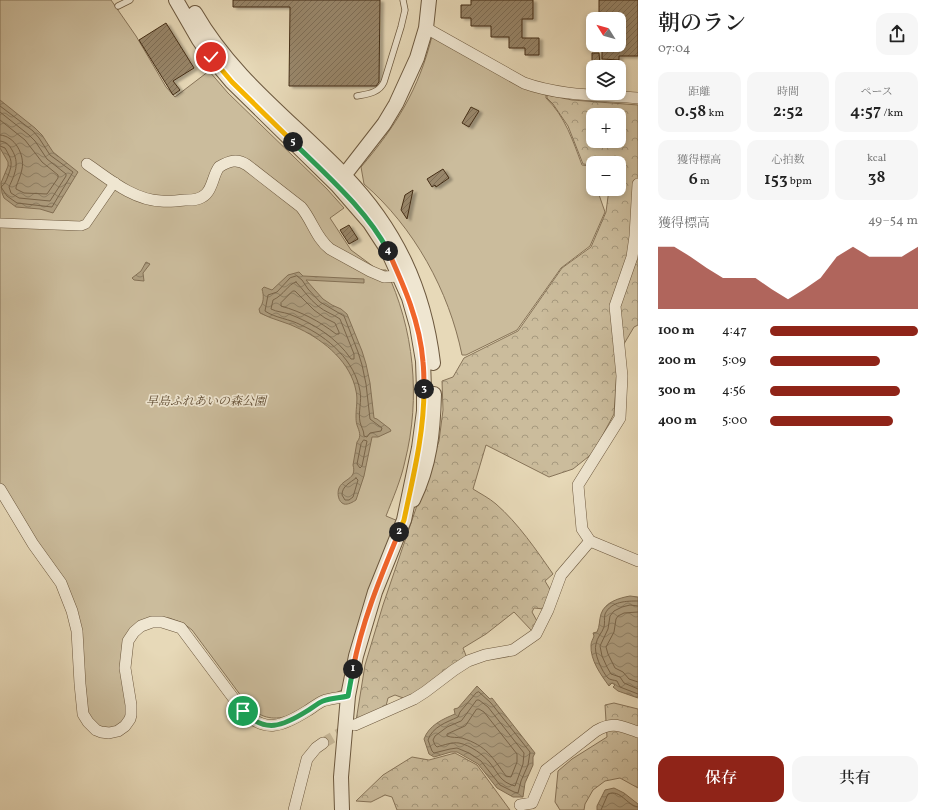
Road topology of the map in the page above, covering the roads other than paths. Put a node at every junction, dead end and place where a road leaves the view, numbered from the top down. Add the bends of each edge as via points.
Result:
1 (130, 0) edge
2 (176, 0) edge
3 (187, 0) edge
4 (403, 0) edge
5 (429, 0) edge
6 (118, 6) dead end
7 (426, 28) junction
8 (357, 96) dead end
9 (638, 98) edge
10 (87, 164) dead end
11 (341, 180) junction
12 (114, 182) junction
13 (638, 184) edge
14 (0, 223) edge
15 (399, 276) junction
16 (0, 489) edge
17 (404, 520) junction
18 (590, 541) junction
19 (638, 561) edge
20 (348, 696) junction
21 (355, 725) tunnel mouth
22 (638, 732) edge
23 (323, 743) tunnel mouth
24 (520, 805) dead end
25 (294, 810) edge
26 (342, 810) edge

1 - 6 lane
2 - 11 street via 199,40 232,82
3 - 11 street via 218,49 238,73
4 - 8 lane via 405,10 384,82 381,88
5 - 7 street
7 - 9 street via 524,83 539,88 563,93
7 - 11 street via 417,58 396,104 384,124
10 - 12 street
11 - 15 street via 387,249
11 - 17 street via 372,208 389,231 418,294 430,341 433,367 433,425 430,451 422,481
12 - 14 street via 86,224 81,226
12 - 15 street via 136,194 160,202 197,199 209,190 219,167 239,160 301,207 324,244 330,249 384,277
13 - 18 street via 632,256 615,306 622,376 620,418 578,485 582,529
15 - 17 street via 417,326 423,361 424,390 419,448
16 - 20 street via 33,544 61,583 77,631 84,714 96,730 109,733 118,731 130,719 132,705 126,668 128,641 140,626 152,622 162,622 180,628 243,711 251,720 262,725 290,722 322,701
17 - 20 street via 375,592 356,656
18 - 19 street
18 - 21 street via 561,575 536,634 513,650 468,661 425,692
20 - 26 street via 341,777
22 - 24 street via 610,725 604,726 546,770 532,803
23 - 25 street via 307,759

